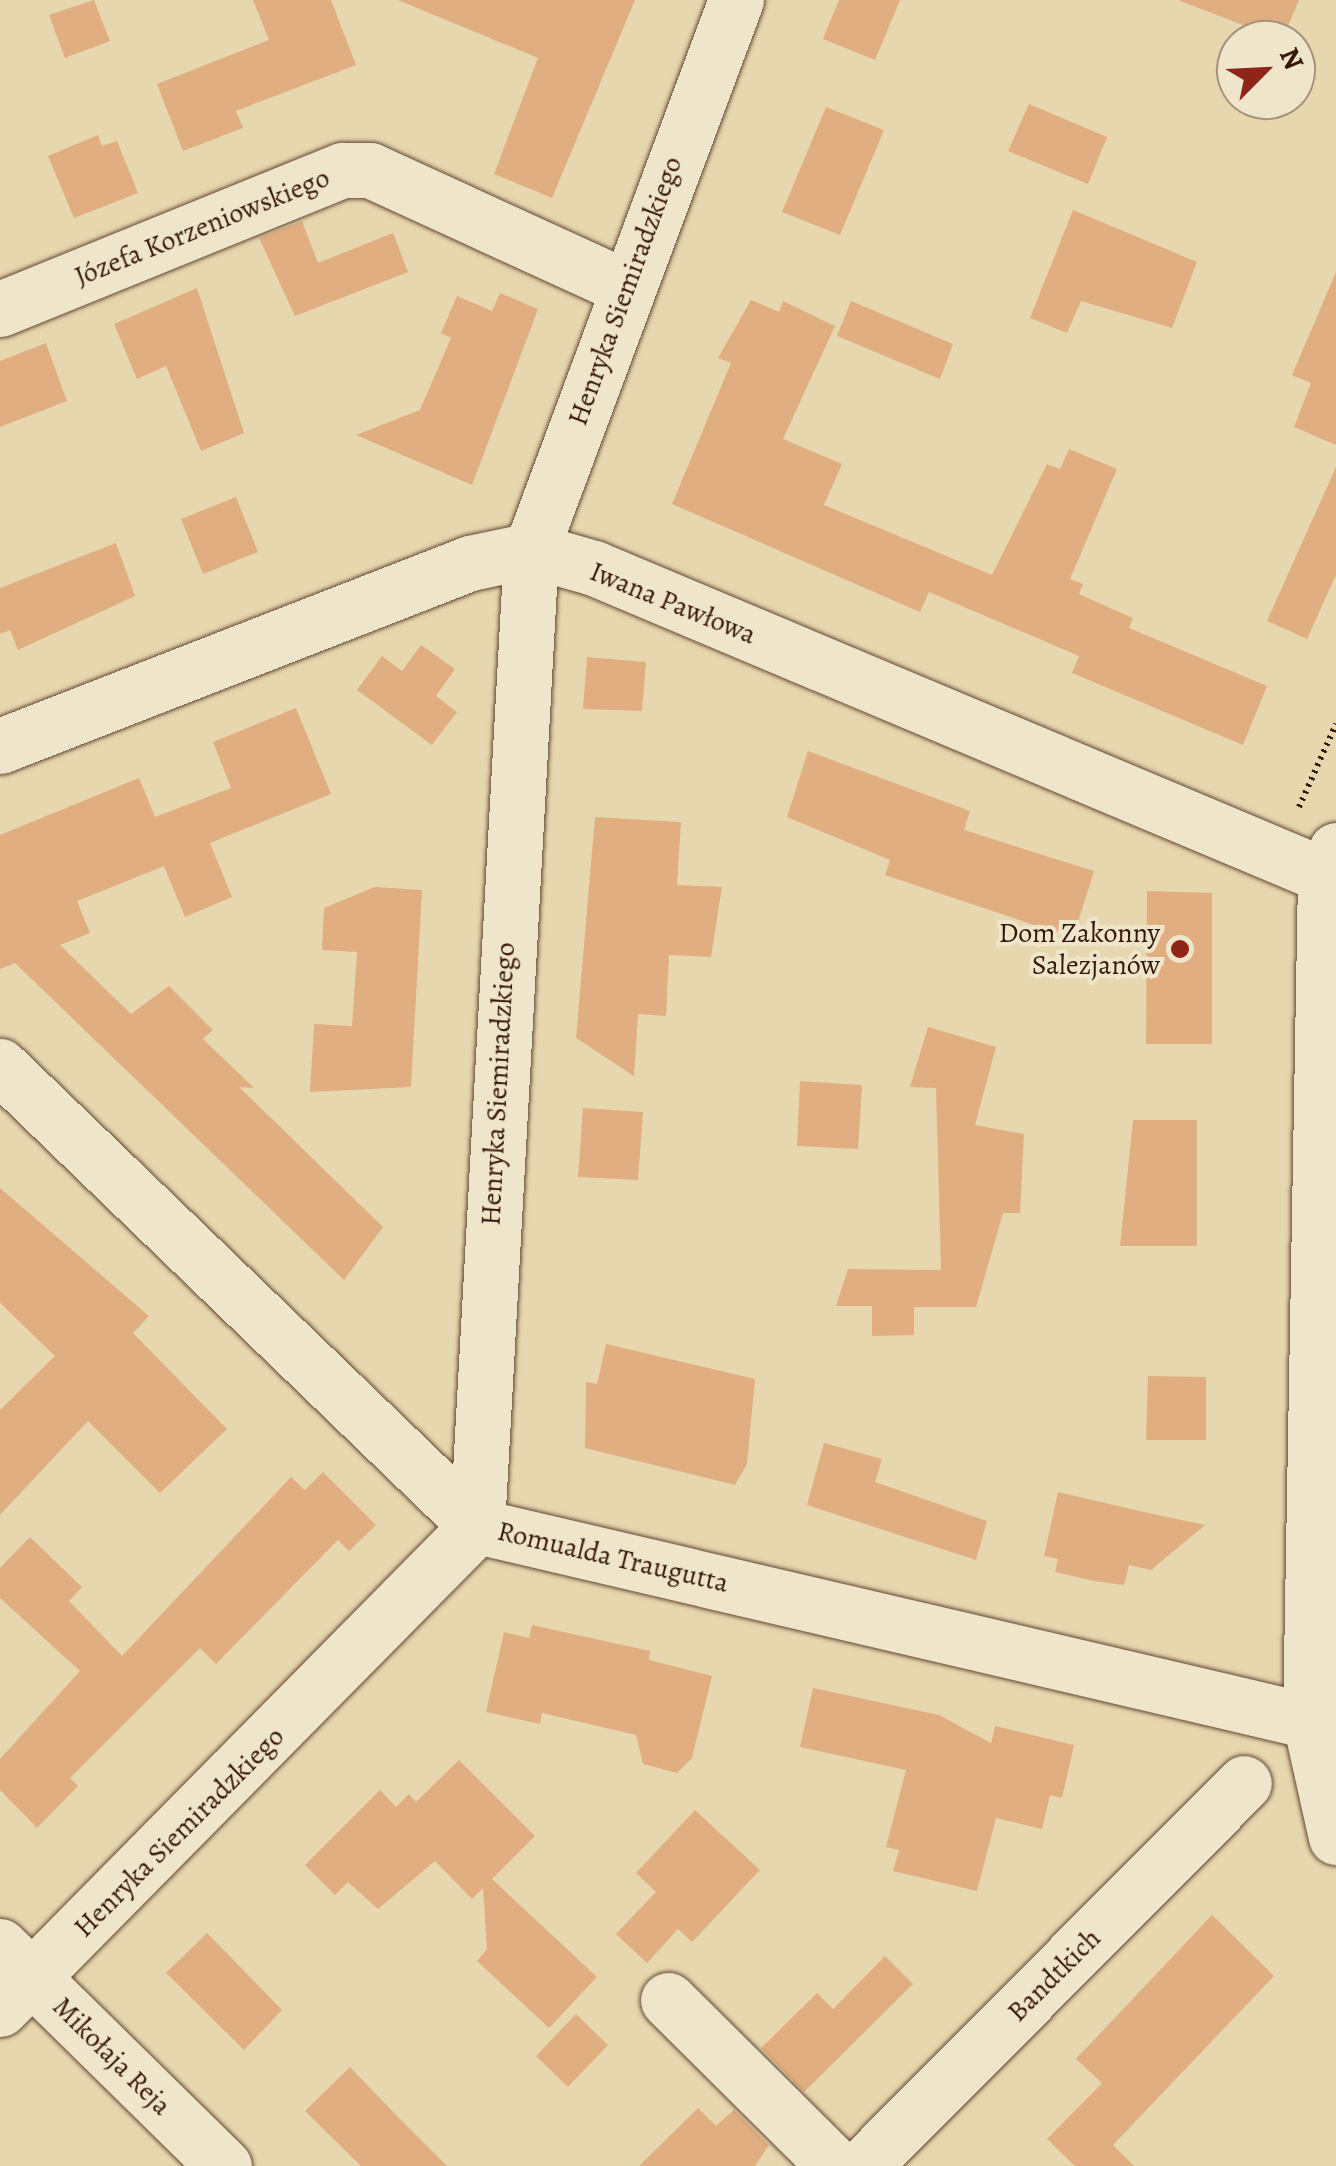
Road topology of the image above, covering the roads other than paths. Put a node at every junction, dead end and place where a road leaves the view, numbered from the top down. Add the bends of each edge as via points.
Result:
1 (736, 0) edge
2 (623, 286) junction
3 (0, 308) edge
4 (530, 550) junction
5 (1, 743) edge
6 (1332, 869) edge
7 (0, 1066) edge
8 (477, 1526) junction
9 (1323, 1719) edge
10 (1244, 1783) dead end
11 (1336, 1837) edge
12 (11, 1978) edge
13 (668, 2000) dead end
14 (224, 2166) edge
15 (835, 2166) edge
16 (863, 2166) edge

1 - 2 street, Henryka Siemiradzkiego
2 - 3 street, Józefa Korzeniowskiego via 370,170 343,170
2 - 4 street, Henryka Siemiradzkiego
4 - 5 street, Iwana Pawłowa via 470,563
4 - 6 street, Iwana Pawłowa via 594,568
4 - 8 street, Henryka Siemiradzkiego
6 - 9 street
7 - 8 street, Romualda Traugutta
8 - 9 street, Romualda Traugutta
8 - 12 street, Henryka Siemiradzkiego
9 - 11 street
10 - 16 street, Bandtkich
12 - 14 street, Mikołaja Reja
13 - 15 street

